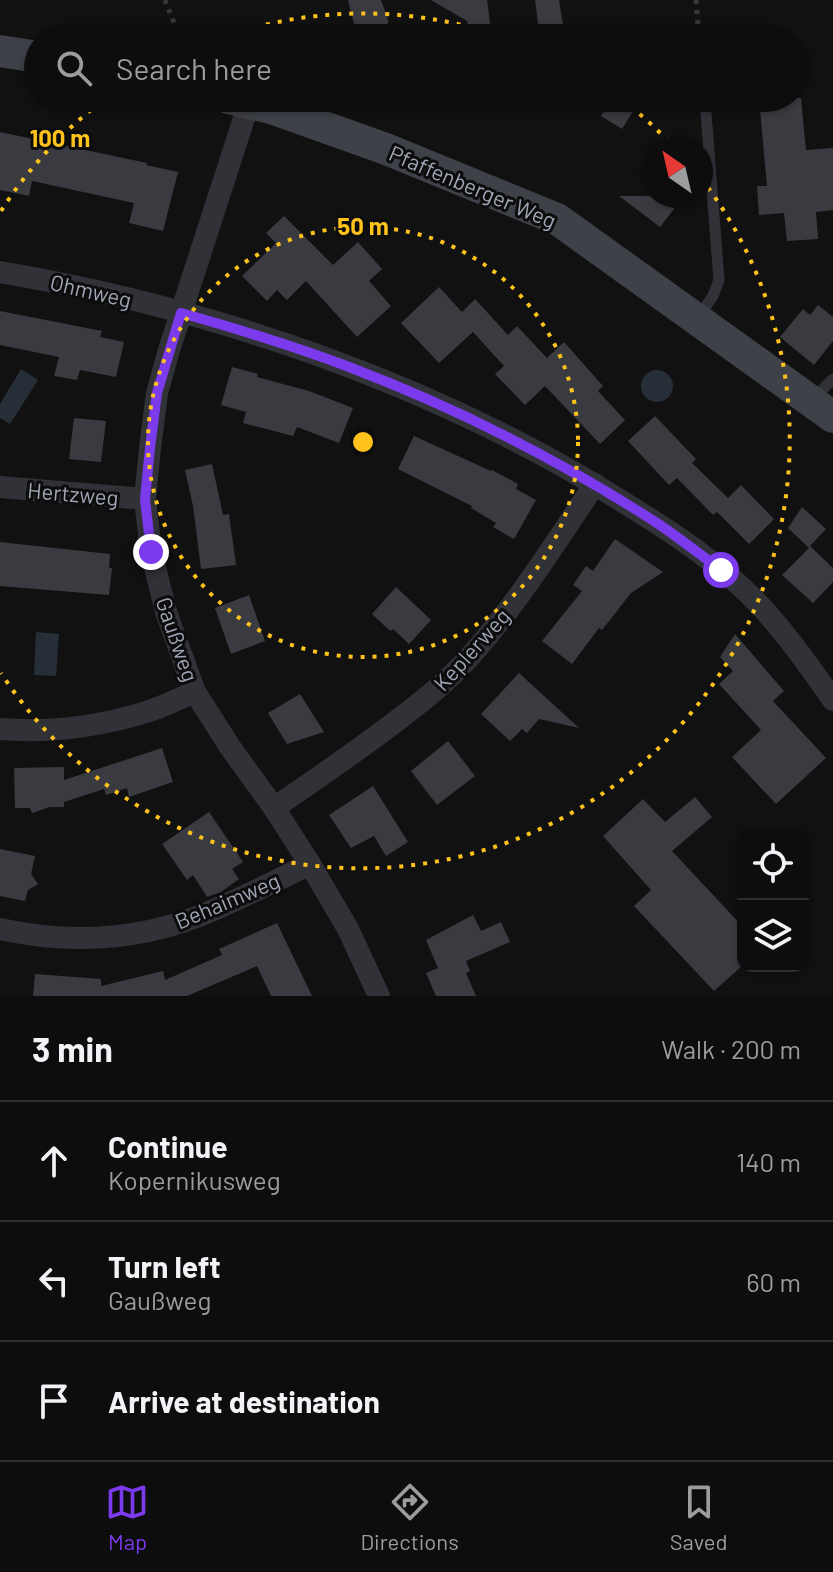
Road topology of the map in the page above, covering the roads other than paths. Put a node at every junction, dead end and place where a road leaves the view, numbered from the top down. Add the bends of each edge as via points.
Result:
1 (0, 51) edge
2 (24, 55) edge
3 (236, 112) edge
4 (278, 112) edge
5 (706, 112) edge
6 (0, 272) edge
7 (181, 313) junction
8 (696, 319) junction
9 (826, 399) edge
10 (595, 484) junction
11 (0, 487) edge
12 (145, 499) junction
13 (195, 692) junction
14 (833, 700) edge
15 (0, 729) edge
16 (274, 808) junction
17 (310, 864) junction
18 (0, 929) edge
19 (379, 996) edge

1 - 2 main road
3 - 7 street, Gaußweg
4 - 8 main road, Pfaffenberger Weg via 386,149 557,219
5 - 8 lane via 719,280
6 - 7 street, Ohmweg
7 - 10 street, Ohmweg via 348,366 425,398
7 - 12 street, Gaußweg via 157,393
8 - 9 main road, Pfaffenberger Weg
10 - 14 street, Ohmweg via 739,585 790,641
10 - 16 street, Keplerweg via 510,605 455,672 377,736
11 - 12 street, Hertzweg
12 - 13 street, Gaußweg via 167,615
13 - 15 street via 144,713 85,727
13 - 16 street, Gaußweg
16 - 17 street, Gaußweg
17 - 18 street, Behaimweg via 213,911 132,935 51,938
17 - 19 street, Gaußweg

